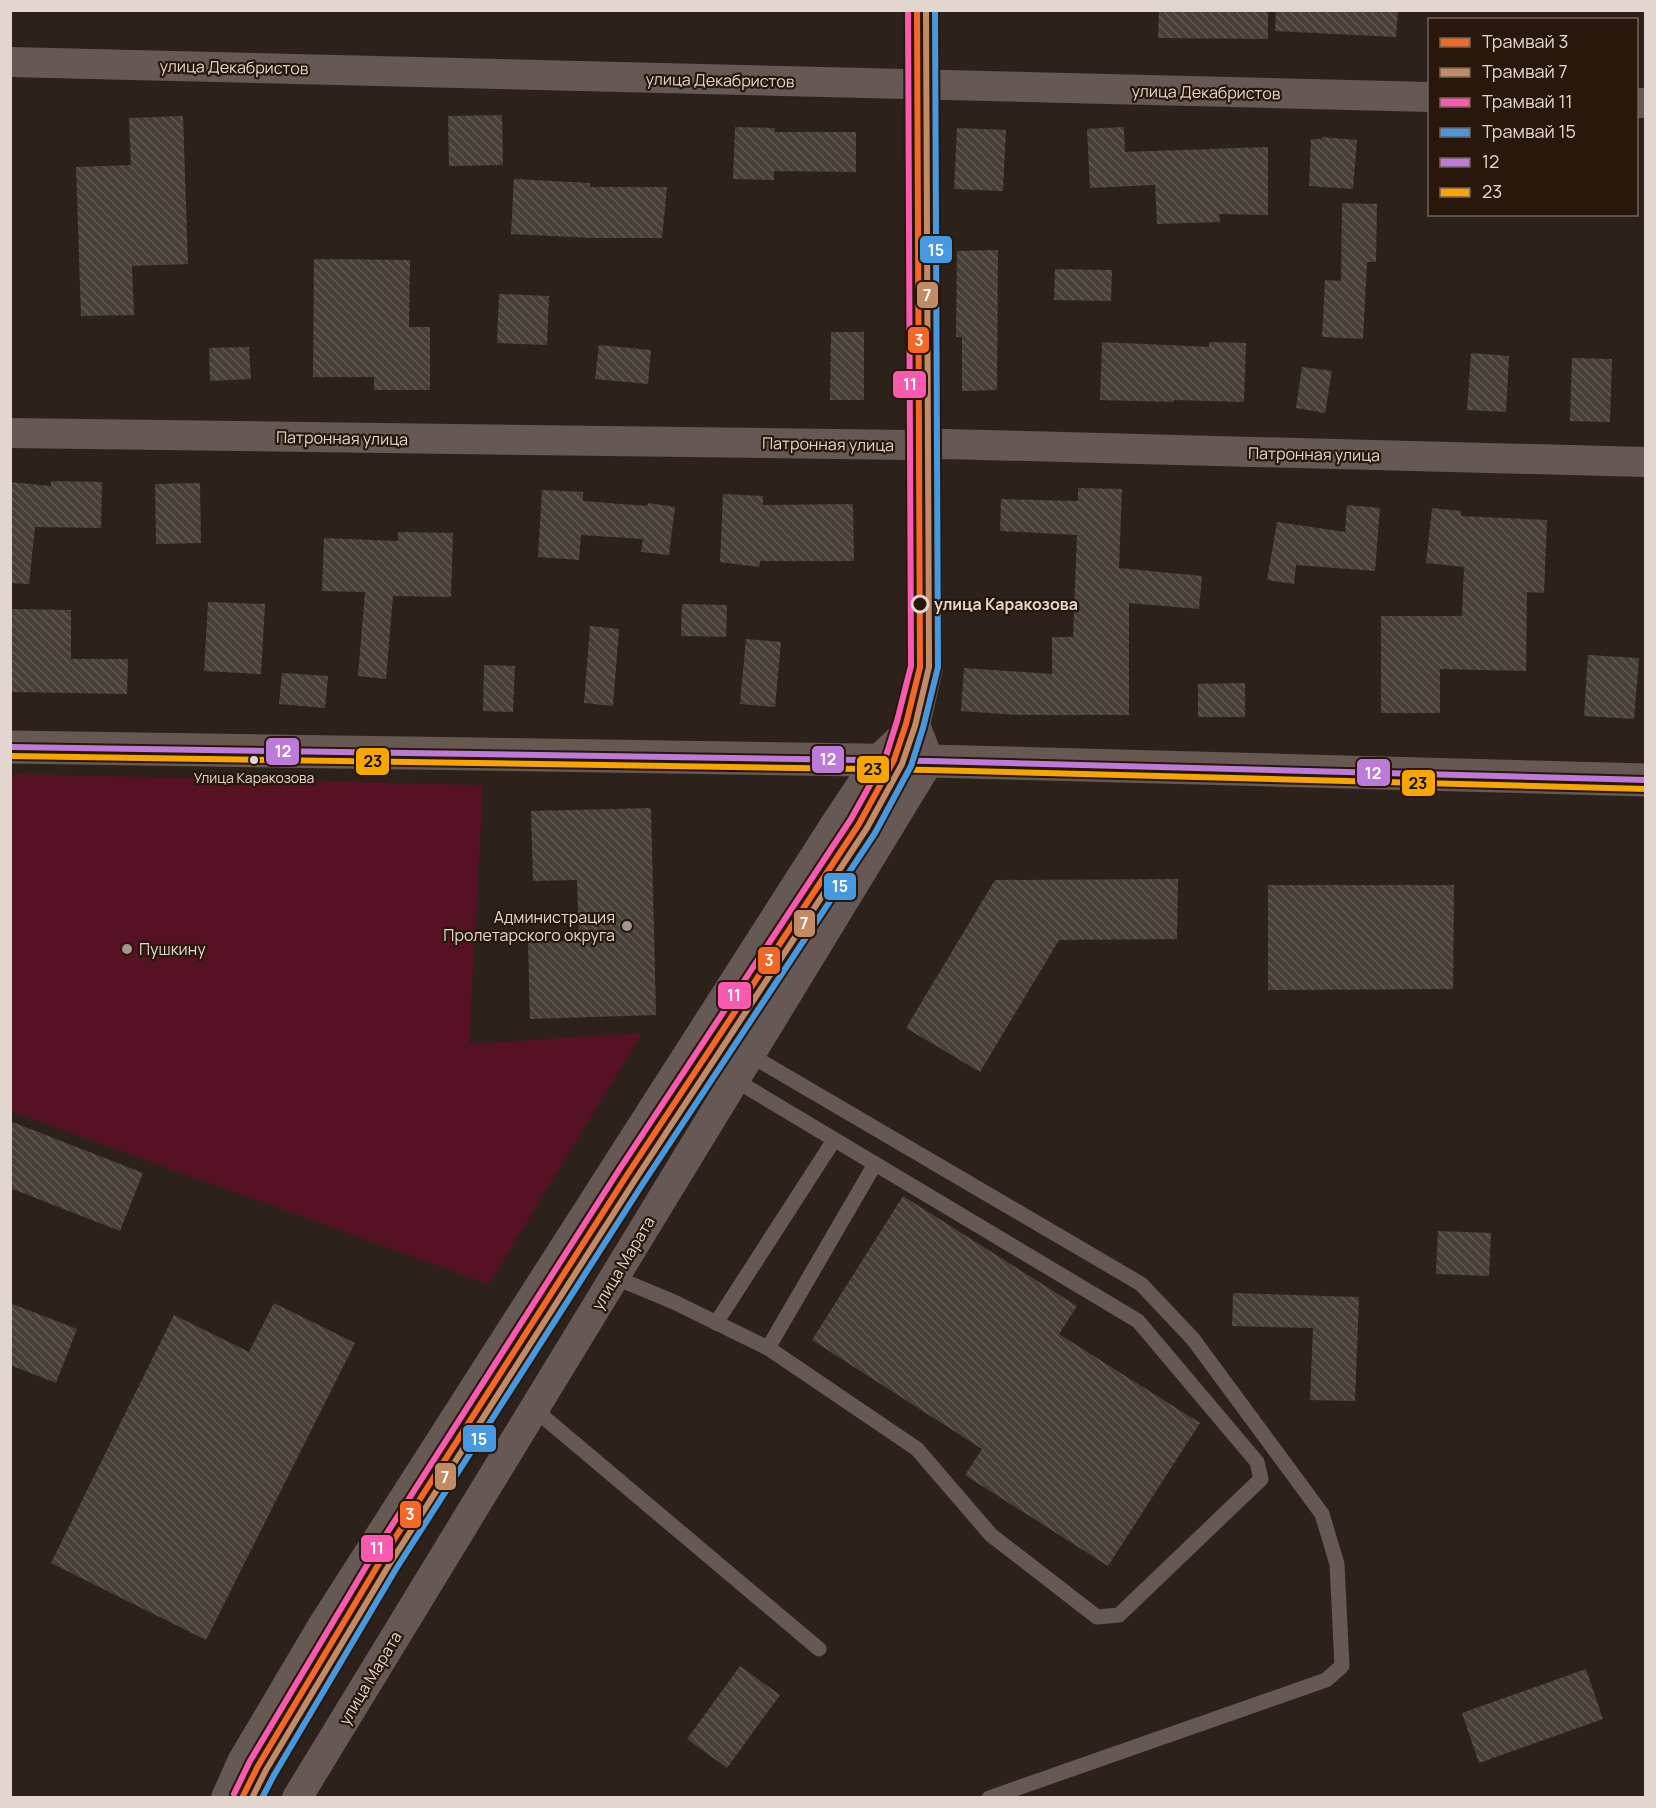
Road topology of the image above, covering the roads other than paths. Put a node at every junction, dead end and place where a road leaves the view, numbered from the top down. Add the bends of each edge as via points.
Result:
1 (923, 10) edge
2 (10, 62) edge
3 (923, 84) junction
4 (1428, 98) edge
5 (10, 433) edge
6 (926, 444) junction
7 (1646, 462) edge
8 (915, 725) junction
9 (10, 747) edge
10 (878, 760) junction
11 (929, 761) junction
12 (1646, 780) edge
13 (750, 1055) junction
14 (735, 1080) junction
15 (834, 1140) junction
16 (875, 1164) junction
17 (615, 1277) junction
18 (716, 1323) junction
19 (768, 1348) junction
20 (534, 1409) junction
21 (819, 1649) dead end
22 (226, 1797) edge
23 (297, 1797) edge
24 (989, 1797) edge

1 - 3 street
2 - 3 street, улица Декабристов
3 - 4 street, улица Декабристов
3 - 6 street
5 - 6 street, Патронная улица
6 - 7 street, Патронная улица
6 - 8 street via 927,668
8 - 10 street
8 - 11 street
9 - 10 main road
10 - 11 main road
10 - 22 street via 323,1625 242,1762
11 - 12 main road
11 - 13 street, улица Марата
13 - 14 street, улица Марата
13 - 24 lane via 1141,1284 1193,1339 1322,1514 1337,1564 1342,1666 1326,1680
14 - 15 lane
14 - 17 street, улица Марата
15 - 16 lane
15 - 18 lane
16 - 19 lane
16 - 19 lane via 1138,1321 1257,1462 1261,1479 1119,1615 1097,1617 991,1535 917,1449
17 - 18 lane
17 - 20 street, улица Марата
18 - 19 lane
20 - 21 lane
20 - 23 street, улица Марата

